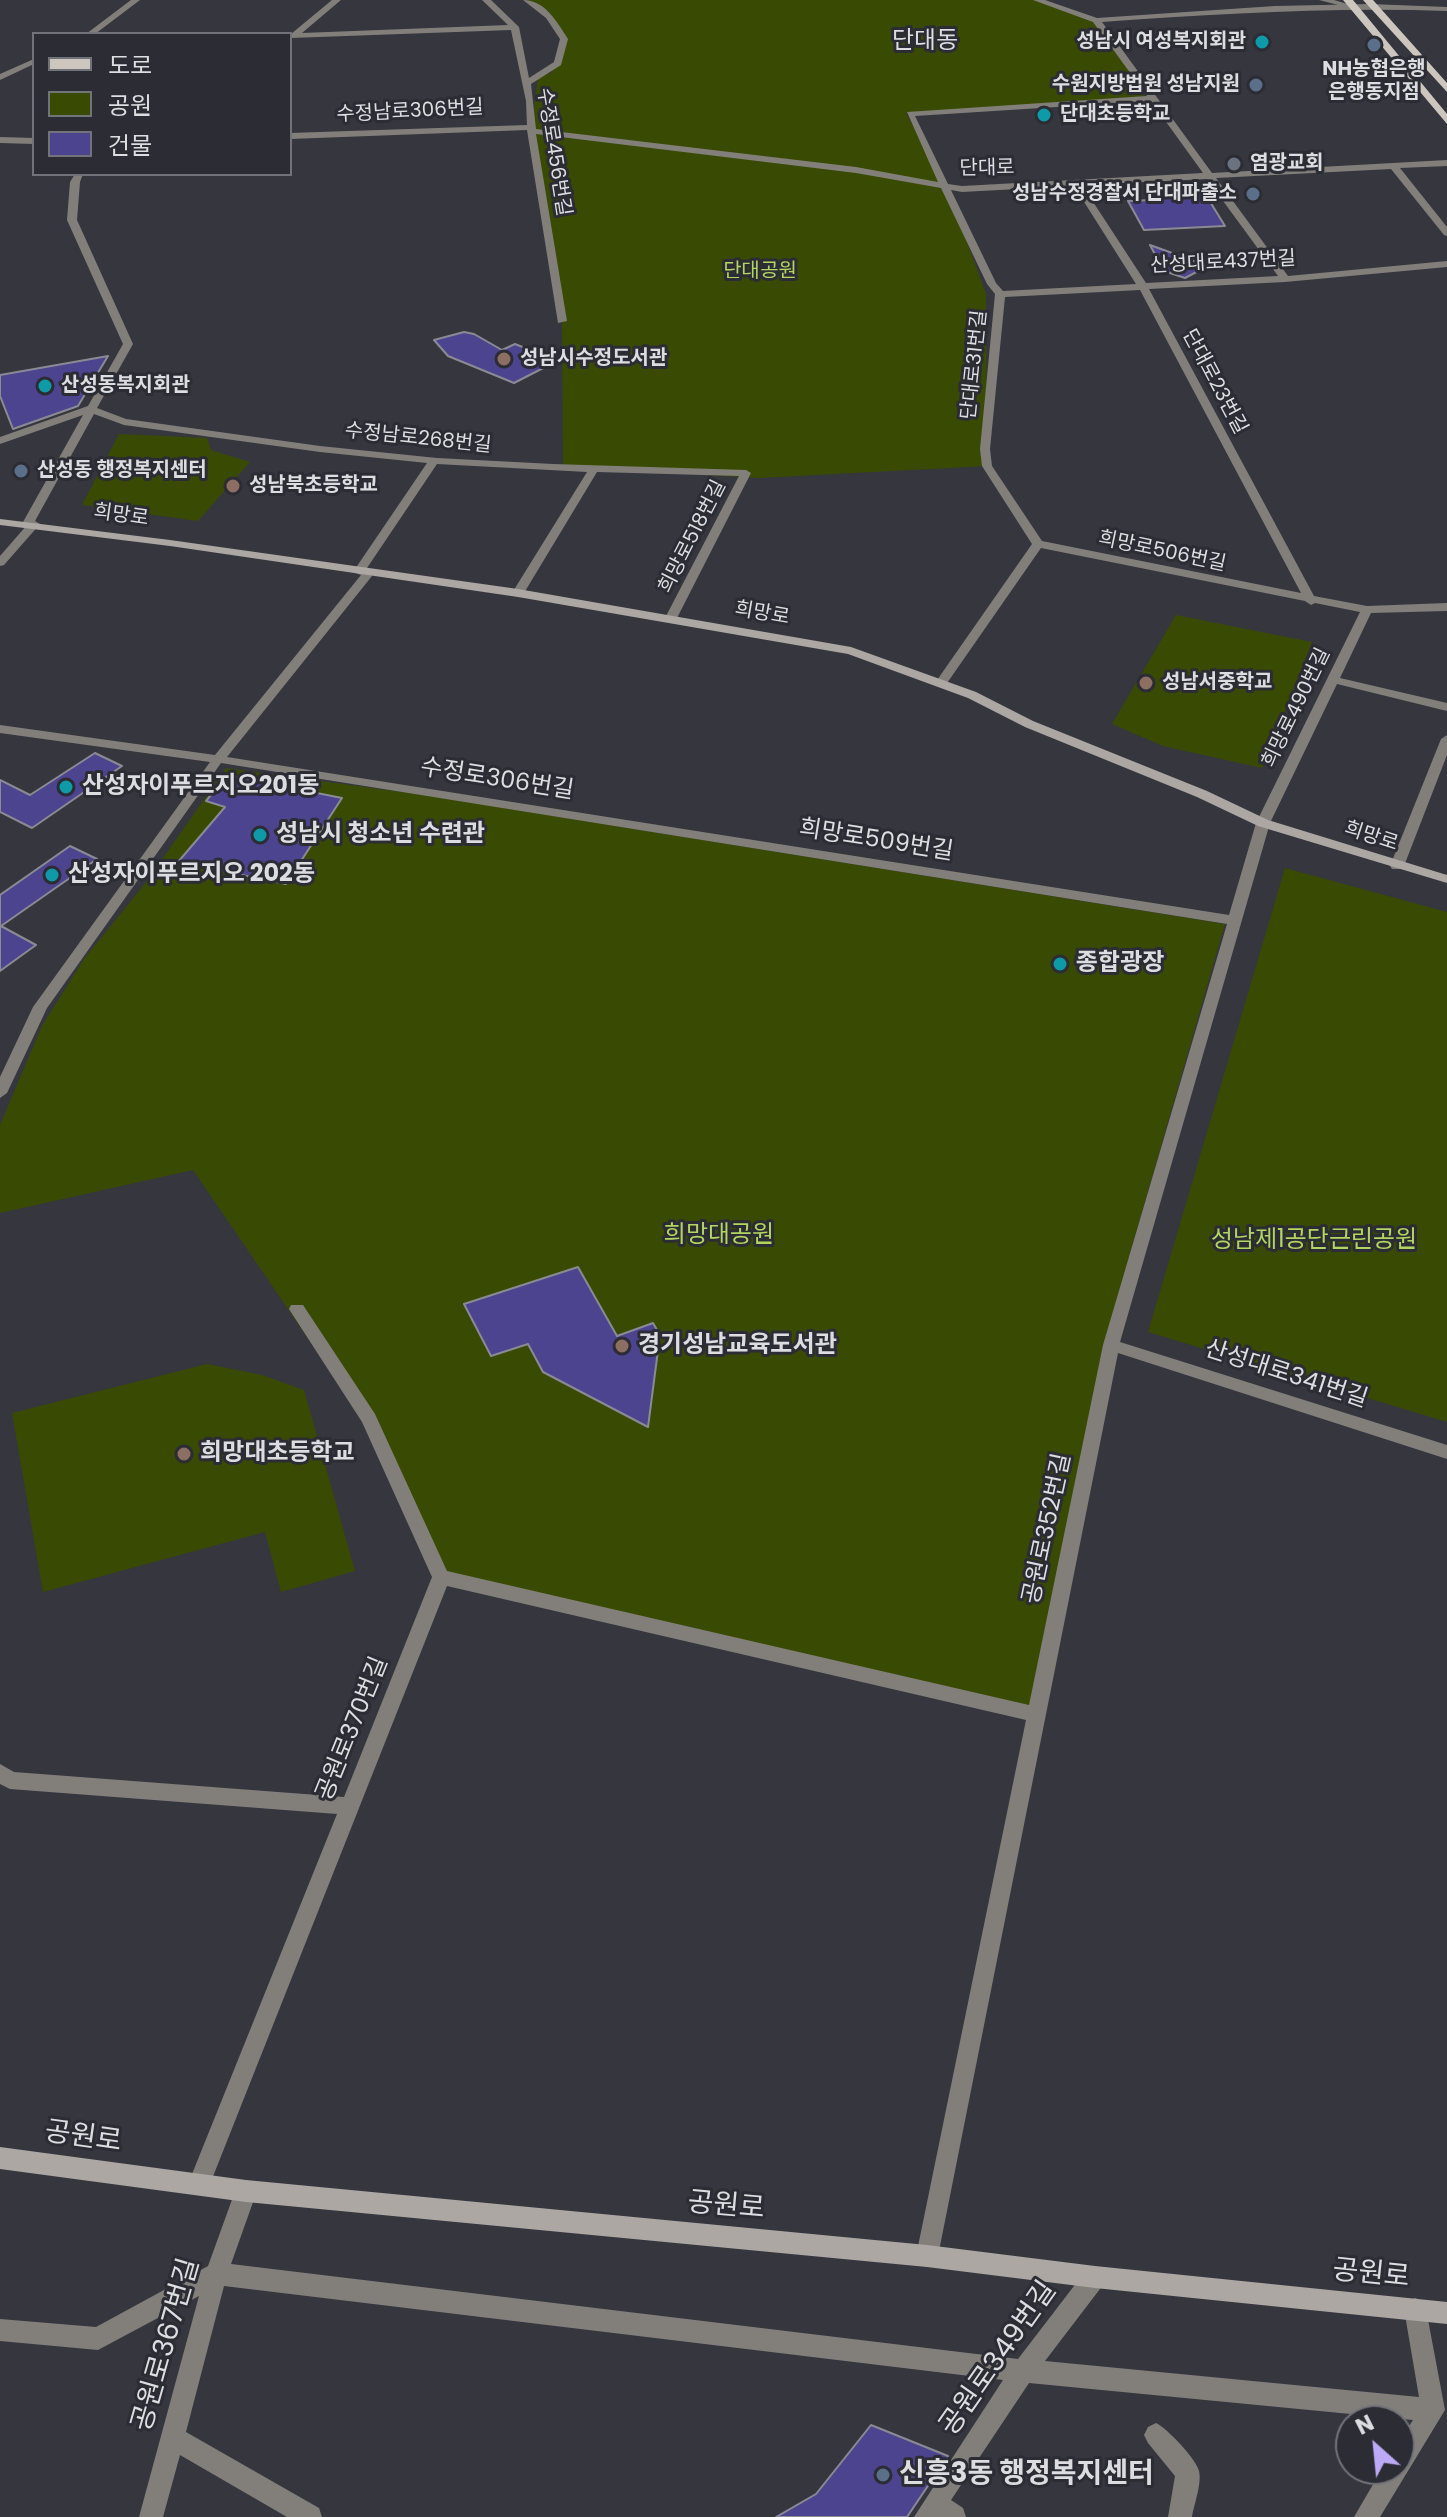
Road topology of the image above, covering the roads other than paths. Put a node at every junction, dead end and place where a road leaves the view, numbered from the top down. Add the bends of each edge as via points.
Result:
1 (136, 0) edge
2 (337, 0) edge
3 (486, 0) edge
4 (527, 0) edge
5 (1037, 0) edge
6 (1323, 0) edge
7 (1349, 3) edge
8 (1369, 3) edge
9 (1200, 4) dead end
10 (1447, 9) edge
11 (1216, 12) junction
12 (1096, 20) junction
13 (515, 27) junction
14 (93, 32) edge
15 (292, 38) edge
16 (32, 62) edge
17 (0, 77) edge
18 (525, 84) junction
19 (1447, 89) edge
20 (1155, 98) junction
21 (1447, 121) edge
22 (531, 129) junction
23 (292, 136) edge
24 (0, 140) edge
25 (32, 141) edge
26 (1447, 163) edge
27 (1394, 167) junction
28 (78, 176) edge
29 (1212, 176) junction
30 (1077, 184) junction
31 (947, 187) junction
32 (1447, 233) edge
33 (1447, 264) edge
34 (1285, 279) junction
35 (1142, 285) junction
36 (1000, 294) junction
37 (562, 321) dead end
38 (89, 409) junction
39 (0, 441) edge
40 (434, 461) junction
41 (595, 467) junction
42 (746, 473) joint
43 (0, 513) edge
44 (0, 522) edge
45 (31, 523) junction
46 (1038, 544) junction
47 (0, 563) edge
48 (364, 573) junction
49 (518, 593) junction
50 (1311, 601) junction
51 (1447, 607) edge
52 (1367, 610) junction
53 (671, 618) junction
54 (1334, 680) junction
55 (941, 683) junction
56 (1447, 707) edge
57 (0, 729) edge
58 (1447, 739) edge
59 (218, 759) junction
60 (1263, 823) junction
61 (770, 846) joint
62 (1397, 866) junction
63 (1447, 879) edge
64 (1232, 920) junction
65 (0, 1093) edge
66 (297, 1309) dead end
67 (1111, 1345) junction
68 (1447, 1452) edge
69 (441, 1577) junction
70 (1034, 1714) junction
71 (0, 1773) edge
72 (350, 1806) junction
73 (0, 2158) edge
74 (199, 2184) junction
75 (246, 2191) junction
76 (927, 2256) junction
77 (216, 2274) junction
78 (1095, 2277) junction
79 (1415, 2309) junction
80 (1447, 2313) edge
81 (0, 2330) edge
82 (1023, 2371) junction
83 (1433, 2410) junction
84 (1156, 2435) dead end
85 (172, 2437) junction
86 (1415, 2439) edge
87 (1386, 2485) edge
88 (939, 2512) edge
89 (151, 2517) edge
90 (310, 2517) edge
91 (1180, 2517) edge
92 (1366, 2517) edge

1 - 14 street
2 - 15 street
3 - 13 street
4 - 18 street via 549,16 564,39 558,63
5 - 12 street
6 - 7 street
7 - 8 street
7 - 11 street
7 - 21 main road
8 - 10 street
8 - 19 main road
9 - 11 street
11 - 12 street
12 - 20 street
13 - 15 street
13 - 18 street, 수정로456번길
16 - 17 street
18 - 22 street, 수정로456번길
20 - 29 street
20 - 31 street, 단대로31번길 via 910,114
22 - 23 street, 수정남로306번길
22 - 31 street, 단대로 via 856,170
22 - 37 street, 수정로456번길
24 - 25 street
26 - 27 street, 단대로
27 - 29 street, 단대로
27 - 32 street
28 - 38 street via 72,220 128,344
29 - 30 street, 단대로
29 - 34 street
30 - 31 street, 단대로
30 - 35 street, 단대로23번길
31 - 36 street, 단대로31번길
33 - 34 street, 산성대로437번길
34 - 35 street, 산성대로437번길
35 - 36 street, 산성대로437번길
35 - 50 street, 단대로23번길
36 - 46 street, 단대로31번길 via 987,466
38 - 39 street
38 - 40 street, 수정남로268번길 via 124,422
38 - 45 street
40 - 41 street, 수정남로268번길
40 - 48 street
41 - 42 street, 수정남로268번길
41 - 49 street
42 - 53 street, 희망로518번길
43 - 45 main road, 희망로
44 - 45 main road, 희망로
45 - 47 street
45 - 48 main road, 희망로
46 - 50 street, 희망로506번길
46 - 55 street
48 - 49 main road, 희망로
48 - 59 street
49 - 53 main road, 희망로
50 - 52 street, 희망로506번길
51 - 52 street, 희망로506번길
52 - 54 street, 희망로490번길
53 - 55 main road, 희망로 via 832,646
54 - 56 street
54 - 60 street, 희망로490번길
55 - 60 main road, 희망로
57 - 59 street, 수정로306번길
58 - 62 street
59 - 61 street, 수정로306번길
59 - 65 street via 40,1007
60 - 62 main road, 희망로
60 - 64 street, 공원로352번길
61 - 64 street, 희망로509번길
62 - 63 main road, 희망로
64 - 67 street, 공원로352번길
66 - 69 street via 369,1419
67 - 68 street, 산성대로341번길
67 - 70 street, 공원로352번길
69 - 70 street
69 - 72 street, 공원로370번길
70 - 76 street, 공원로352번길
71 - 72 street via 10,1780
72 - 74 street, 공원로370번길
73 - 74 main road, 공원로
74 - 75 main road, 공원로
75 - 76 main road, 공원로
75 - 77 street, 공원로367번길
76 - 78 main road, 공원로
77 - 81 street via 98,2339
77 - 82 street
77 - 85 street, 공원로367번길
78 - 79 main road, 공원로
78 - 82 street, 공원로349번길
79 - 80 main road, 공원로
79 - 83 street
82 - 83 street
82 - 88 street, 공원로349번길
83 - 86 street
84 - 91 street via 1188,2473
85 - 89 street, 공원로367번길
85 - 90 street
87 - 92 street

